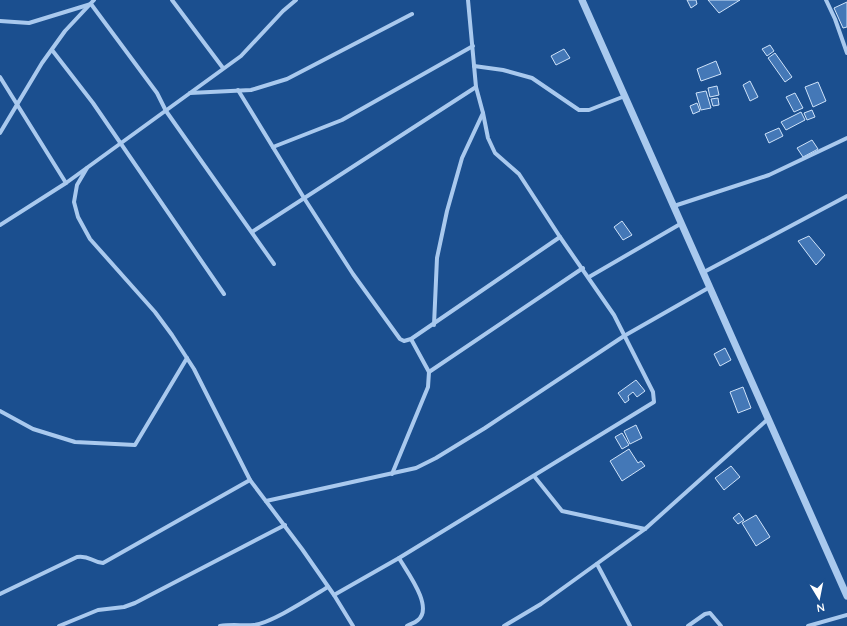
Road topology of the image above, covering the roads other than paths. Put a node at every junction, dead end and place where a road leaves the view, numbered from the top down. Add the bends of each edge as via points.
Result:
1 (172, 0) edge
2 (296, 0) edge
3 (468, 0) edge
4 (582, 0) edge
5 (826, 0) edge
6 (92, 2) edge
7 (412, 14) dead end
8 (0, 21) edge
9 (473, 46) junction
10 (52, 50) junction
11 (847, 53) edge
12 (474, 66) junction
13 (224, 68) junction
14 (0, 77) edge
15 (476, 87) junction
16 (238, 90) junction
17 (190, 93) junction
18 (625, 96) junction
19 (18, 104) junction
20 (166, 111) junction
21 (483, 113) junction
22 (0, 132) edge
23 (847, 138) edge
24 (120, 144) junction
25 (273, 147) junction
26 (87, 168) junction
27 (66, 183) junction
28 (847, 196) edge
29 (304, 198) junction
30 (674, 206) junction
31 (682, 223) junction
32 (0, 225) edge
33 (252, 232) junction
34 (560, 237) junction
35 (274, 264) dead end
36 (583, 268) junction
37 (704, 272) junction
38 (589, 278) junction
39 (711, 287) junction
40 (224, 294) dead end
41 (434, 325) junction
42 (624, 336) junction
43 (411, 339) junction
44 (187, 358) junction
45 (429, 372) junction
46 (0, 411) edge
47 (768, 419) junction
48 (392, 474) junction
49 (534, 476) junction
50 (250, 480) junction
51 (266, 501) junction
52 (284, 525) junction
53 (645, 529) junction
54 (399, 558) junction
55 (597, 564) junction
56 (328, 587) junction
57 (0, 594) edge
58 (334, 595) junction
59 (847, 596) edge
60 (847, 615) edge
61 (70, 624) edge
62 (59, 626) edge
63 (220, 626) edge
64 (353, 626) edge
65 (407, 626) edge
66 (504, 626) edge
67 (630, 626) edge
68 (688, 626) edge
69 (721, 626) edge
70 (808, 626) edge

1 - 13 street
2 - 13 street via 282,11 241,56
3 - 9 street
4 - 18 street
5 - 11 street
6 - 8 street via 30,23
6 - 10 street
6 - 20 street via 157,93
7 - 16 street via 287,79 251,90
9 - 12 street
9 - 25 street via 342,120
10 - 19 street
10 - 24 street
12 - 15 street
12 - 18 street via 532,78 580,110 589,110
13 - 17 street
14 - 19 street
15 - 21 street
15 - 29 street
16 - 17 street
16 - 25 street
17 - 20 street
18 - 30 street
19 - 22 street
19 - 27 street
20 - 24 street
20 - 33 street
21 - 34 street via 488,138 495,154 519,174
21 - 41 street via 462,158 447,210 438,258
23 - 30 street via 769,175
24 - 26 street
24 - 40 street
25 - 29 street
26 - 27 street
26 - 44 street via 77,185 74,202 78,217 90,239 155,312
27 - 32 street
28 - 37 street
29 - 33 street
29 - 43 street via 353,274 400,339
30 - 31 street
31 - 37 street
31 - 38 street
33 - 35 street
34 - 36 street
34 - 41 street
36 - 38 street
36 - 45 street
37 - 39 street
38 - 42 street via 614,315
39 - 42 street
39 - 47 street
41 - 43 street
42 - 48 street via 486,428 436,458 416,468
42 - 49 street via 652,392 654,402
43 - 45 street
44 - 46 street via 135,445 75,442 33,429
44 - 50 street
45 - 48 street via 428,387
47 - 53 street
47 - 59 street
48 - 51 street
49 - 53 street via 562,511
49 - 54 street
50 - 51 street
50 - 57 street via 102,562 94,561 88,556 77,557
51 - 52 street
52 - 56 street
52 - 61 street via 135,603 98,610
53 - 55 street
54 - 58 street
54 - 65 street via 423,601 424,610 419,620
55 - 66 street via 541,604
55 - 67 street
56 - 58 street
56 - 63 street via 267,622
58 - 64 street
60 - 70 street
61 - 62 street
68 - 69 street via 710,613

